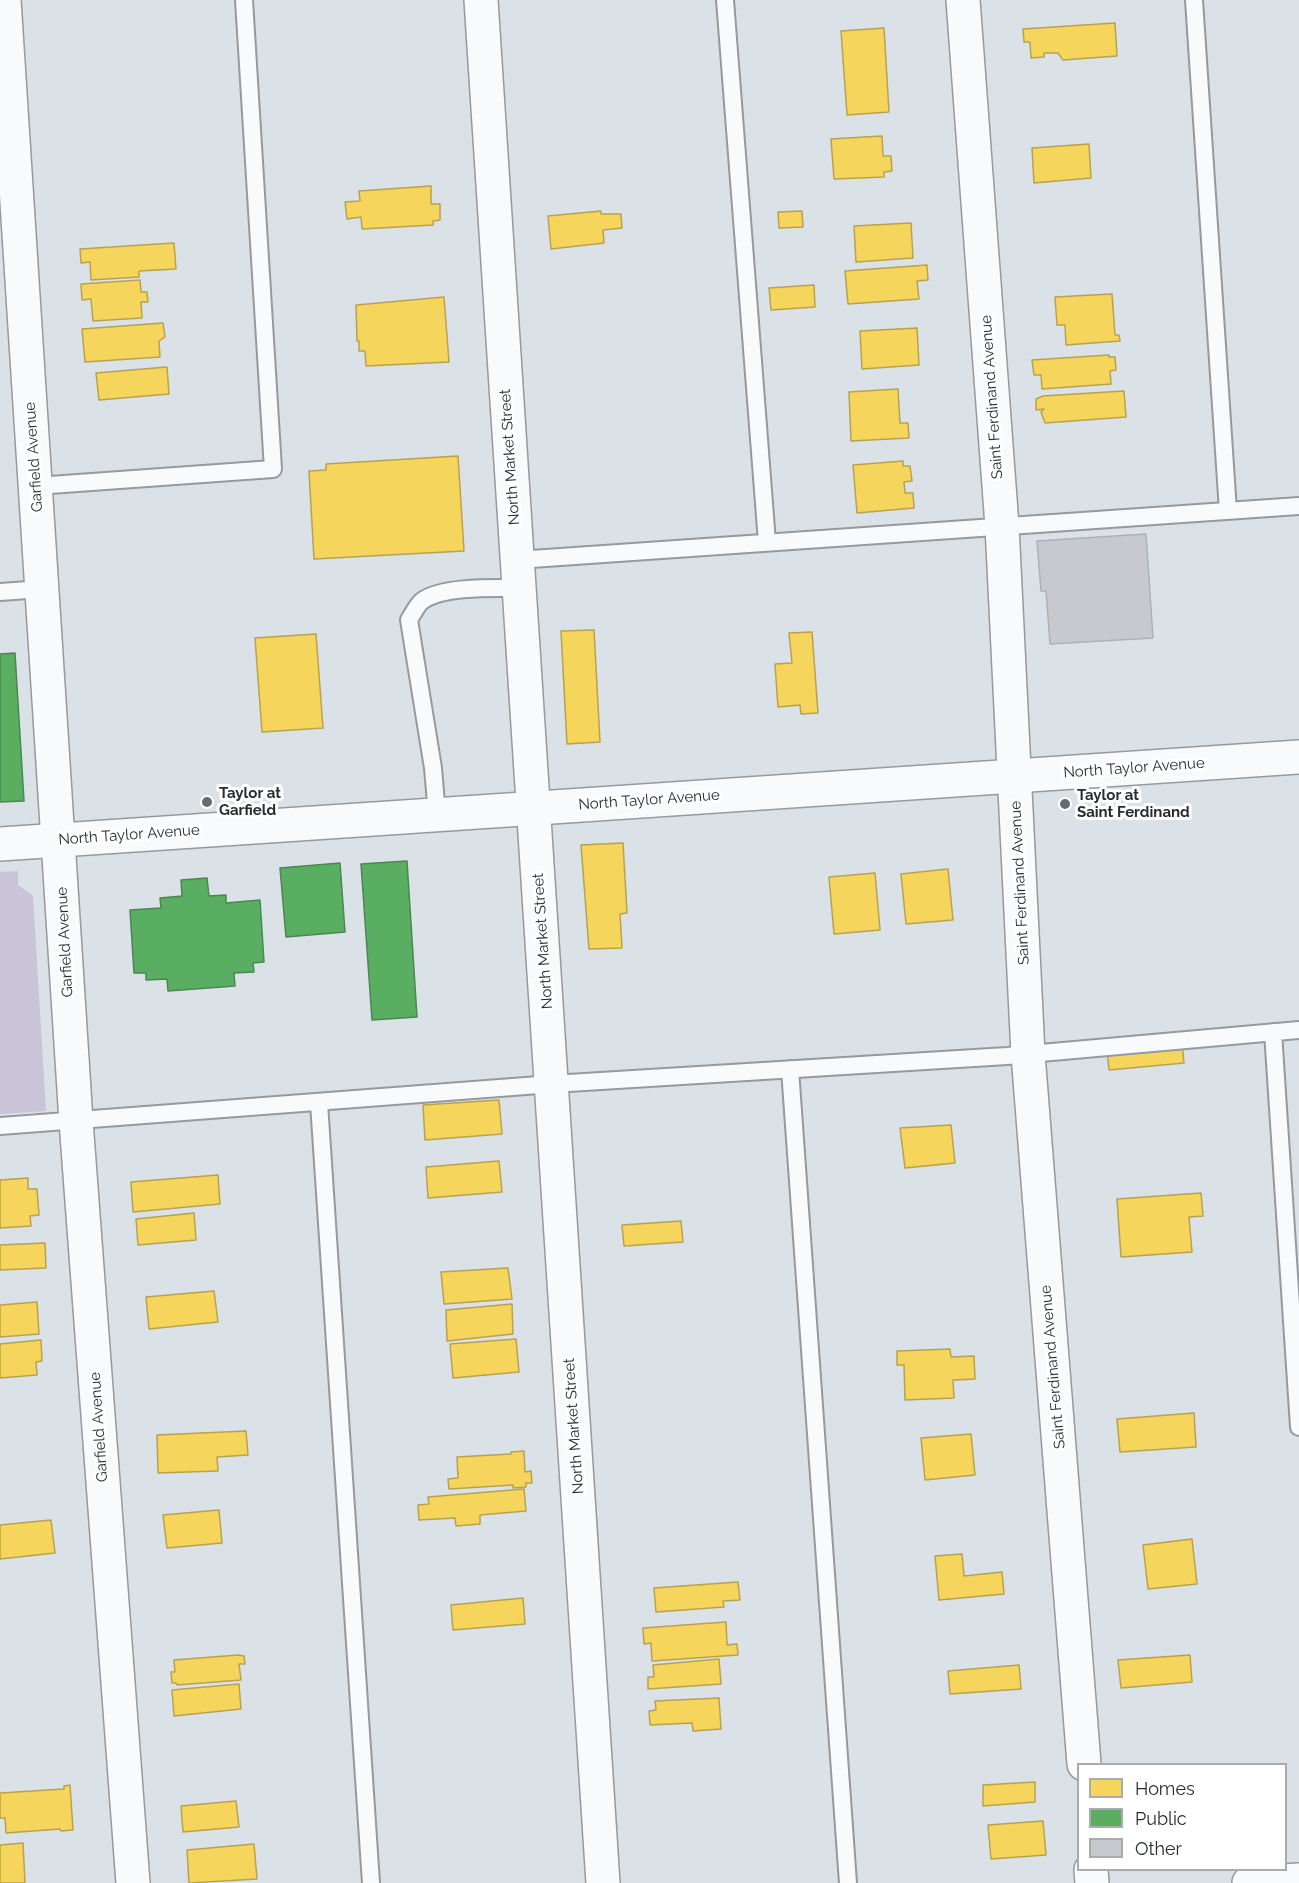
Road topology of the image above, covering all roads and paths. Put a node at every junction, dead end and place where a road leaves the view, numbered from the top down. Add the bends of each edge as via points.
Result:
1 (4, 0) edge
2 (244, 0) edge
3 (481, 0) edge
4 (725, 0) edge
5 (963, 0) edge
6 (1194, 0) edge
7 (36, 486) junction
8 (1299, 506) edge
9 (1228, 511) junction
10 (1002, 526) junction
11 (767, 542) junction
12 (518, 574) junction
13 (42, 589) junction
14 (0, 592) edge
15 (1299, 757) edge
16 (1014, 776) junction
17 (533, 808) junction
18 (437, 815) junction
19 (59, 840) junction
20 (0, 844) edge
21 (1299, 1030) edge
22 (1273, 1032) junction
23 (1028, 1054) junction
24 (790, 1069) junction
25 (552, 1084) junction
26 (319, 1102) junction
27 (76, 1121) junction
28 (0, 1126) edge
29 (1299, 1427) edge
30 (1084, 1763) edge
31 (1299, 1880) edge
32 (133, 1883) edge
33 (371, 1883) edge
34 (603, 1883) edge
35 (848, 1883) edge
36 (1249, 1883) edge

1 - 7 street, Garfield Avenue
2 - 7 lane via 273,469
3 - 12 street, North Market Street
4 - 11 lane
5 - 10 street, Saint Ferdinand Avenue
6 - 9 lane
7 - 13 street, Garfield Avenue
8 - 9 lane
9 - 10 lane
10 - 11 lane
10 - 16 street, Saint Ferdinand Avenue
11 - 12 lane
12 - 17 street, North Market Street
12 - 18 lane via 482,588 440,593 421,601 409,620
13 - 14 lane
13 - 19 street, Garfield Avenue
15 - 16 street, North Taylor Avenue
16 - 17 street, North Taylor Avenue
16 - 23 street, Saint Ferdinand Avenue
17 - 18 street, North Taylor Avenue
17 - 25 street, North Market Street
18 - 19 street, North Taylor Avenue
19 - 20 street, North Taylor Avenue
19 - 27 street, Garfield Avenue
21 - 22 lane
22 - 23 lane
22 - 29 lane
23 - 24 lane
23 - 30 street, Saint Ferdinand Avenue
24 - 25 lane
24 - 35 lane
25 - 26 lane
25 - 34 street, North Market Street
26 - 27 lane
26 - 33 lane
27 - 28 lane
27 - 32 street, Garfield Avenue
31 - 36 street

